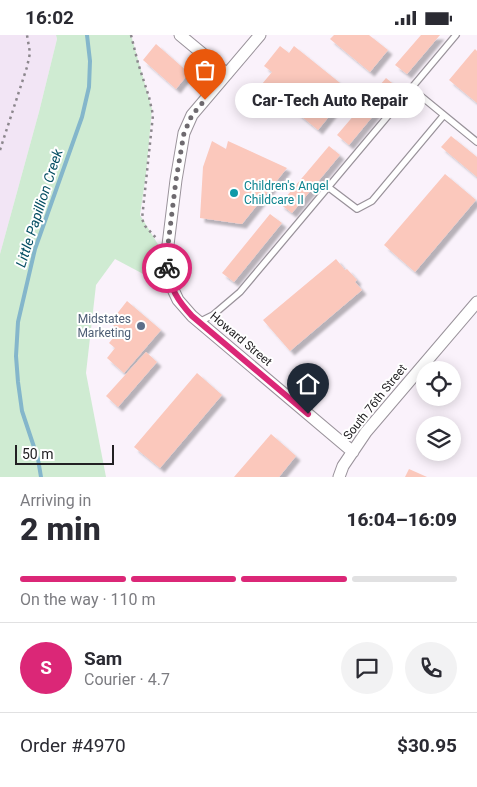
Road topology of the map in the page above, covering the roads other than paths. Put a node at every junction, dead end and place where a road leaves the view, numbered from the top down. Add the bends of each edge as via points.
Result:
1 (180, 35) edge
2 (260, 35) edge
3 (456, 35) edge
4 (227, 75) junction
5 (411, 88) junction
6 (444, 115) junction
7 (477, 142) edge
8 (328, 187) junction
9 (477, 301) edge
10 (199, 322) junction
11 (353, 452) junction
12 (339, 477) edge

1 - 4 street
2 - 4 street, Howard Street
3 - 5 lane
4 - 10 street, Howard Street via 192,115 184,133 167,250 170,283 178,300
5 - 6 lane
5 - 8 lane
6 - 7 lane
6 - 8 lane via 372,201 357,209
8 - 10 lane via 240,292 213,315
9 - 11 street, South 76th Street via 366,432
10 - 11 street, Howard Street
11 - 12 street

